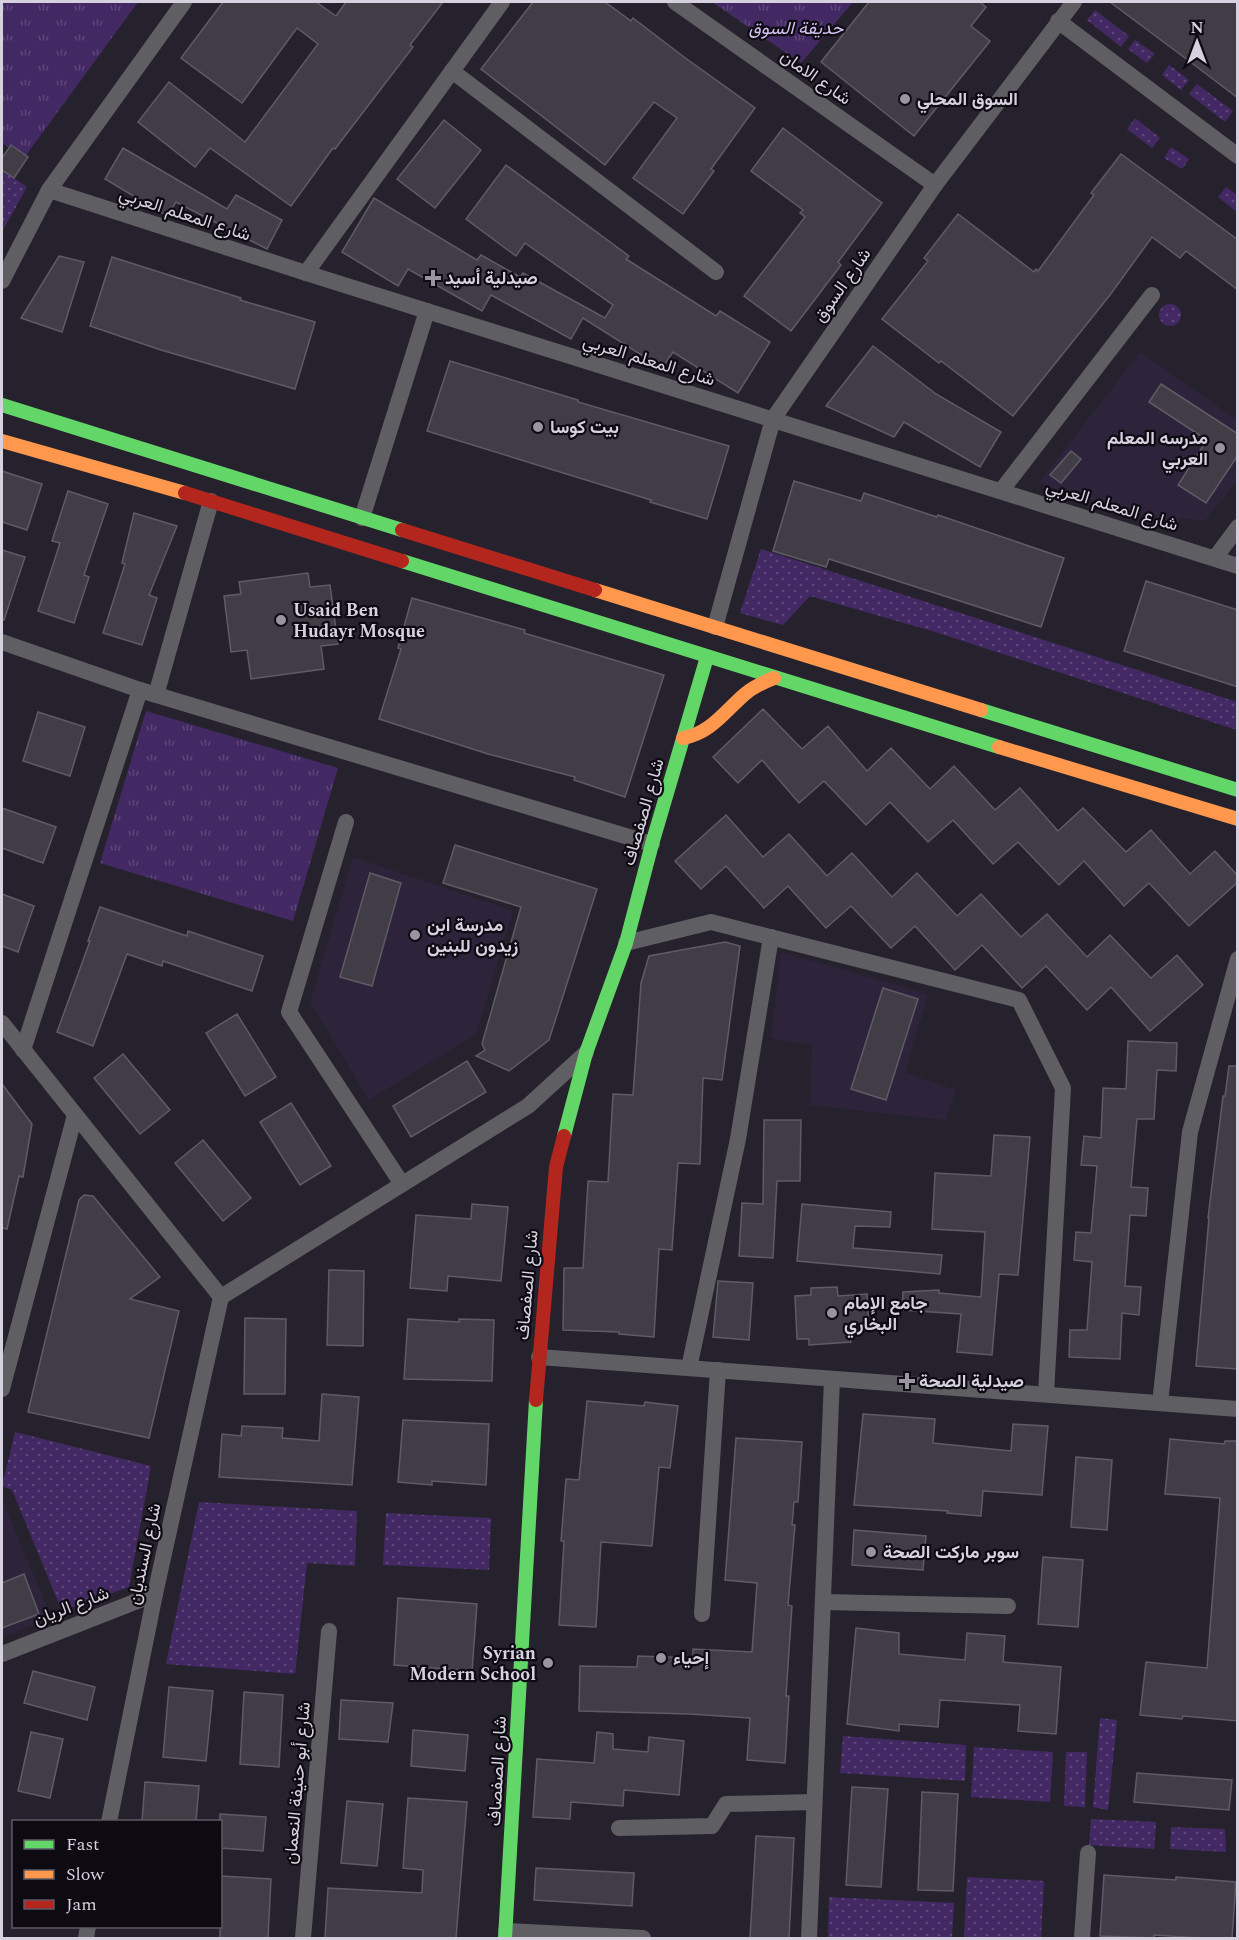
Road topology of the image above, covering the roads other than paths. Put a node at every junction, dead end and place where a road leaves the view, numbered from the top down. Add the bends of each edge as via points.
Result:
1 (184, 2) edge
2 (502, 2) edge
3 (675, 2) edge
4 (1074, 2) edge
5 (1058, 21) junction
6 (452, 71) junction
7 (1238, 156) edge
8 (935, 185) junction
9 (49, 190) junction
10 (716, 272) dead end
11 (306, 273) junction
12 (2, 281) edge
13 (1152, 295) dead end
14 (427, 311) junction
15 (4, 402) edge
16 (773, 419) junction
17 (2, 441) edge
18 (1001, 491) junction
19 (211, 501) junction
20 (362, 518) junction
21 (1238, 526) edge
22 (1215, 558) junction
23 (1238, 566) edge
24 (715, 627) junction
25 (2, 642) edge
26 (707, 657) junction
27 (774, 678) junction
28 (148, 692) junction
29 (683, 738) junction
30 (1238, 790) edge
31 (1238, 819) edge
32 (346, 822) dead end
33 (652, 844) junction
34 (771, 937) junction
35 (626, 943) junction
36 (1238, 958) edge
37 (2, 1023) edge
38 (23, 1050) junction
39 (586, 1053) junction
40 (75, 1115) junction
41 (402, 1184) junction
42 (221, 1297) junction
43 (539, 1357) junction
44 (689, 1368) junction
45 (718, 1370) junction
46 (832, 1378) junction
47 (2, 1389) edge
48 (1046, 1394) junction
49 (1160, 1403) junction
50 (1238, 1409) edge
51 (155, 1594) junction
52 (823, 1602) junction
53 (1008, 1606) dead end
54 (702, 1614) dead end
55 (330, 1630) dead end
56 (2, 1654) edge
57 (814, 1802) junction
58 (109, 1820) edge
59 (619, 1828) dead end
60 (1088, 1853) dead end
61 (505, 1935) edge
62 (303, 1938) edge
63 (643, 1938) edge
64 (809, 1938) edge
65 (1082, 1938) edge

1 - 9 street
2 - 6 street
3 - 8 street, شارع الامان
4 - 5 street, شارع السوق
5 - 7 street
5 - 8 street, شارع السوق
6 - 10 street
6 - 11 street
8 - 16 street, شارع السوق
9 - 11 street, شارع المعلم العربي
9 - 12 street
11 - 14 street, شارع المعلم العربي
13 - 18 street
14 - 16 street, شارع المعلم العربي
14 - 20 street
15 - 20 main road
16 - 18 street, شارع المعلم العربي
16 - 24 street, شارع السوق
17 - 19 main road
18 - 22 street, شارع المعلم العربي
19 - 26 main road
19 - 28 street
20 - 24 main road
21 - 22 street
22 - 23 street, شارع المعلم العربي
24 - 30 main road
25 - 28 street
26 - 27 main road
26 - 29 main road, شارع الصفصاف
27 - 29 main road via 744,695 706,731
27 - 31 main road
28 - 33 street
28 - 38 street
29 - 33 main road, شارع الصفصاف
32 - 41 street via 289,1012
33 - 35 main road, شارع الصفصاف
34 - 35 street via 711,922
34 - 44 street via 738,1139
34 - 48 street via 1019,1000 1064,1088
35 - 39 main road, شارع الصفصاف
36 - 49 street via 1190,1132
37 - 38 street
38 - 40 street
39 - 41 street via 528,1106
39 - 43 main road, شارع الصفصاف via 556,1167
40 - 42 street
40 - 47 street
41 - 42 street
42 - 51 street, شارع السنديان
43 - 44 street
43 - 61 main road, شارع الصفصاف
44 - 45 street
45 - 46 street
45 - 54 street
46 - 48 street
46 - 52 street
48 - 49 street
49 - 50 street
51 - 56 street, شارع الريان
51 - 58 street, شارع السنديان
52 - 53 street
52 - 57 street
55 - 62 street, شارع أبو حنيفة النعمان
57 - 59 street via 726,1804 712,1826
57 - 64 street
60 - 65 street
61 - 63 street

